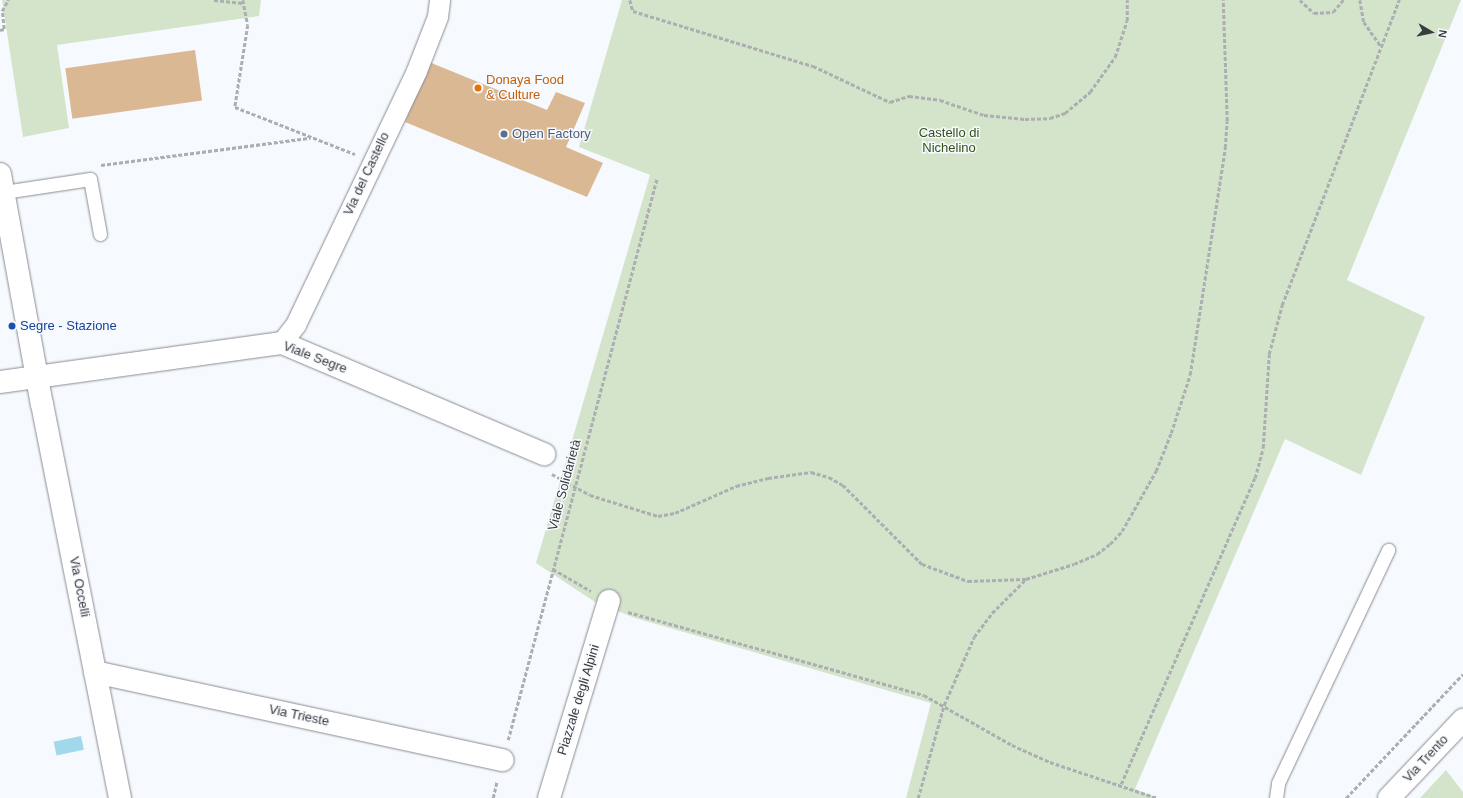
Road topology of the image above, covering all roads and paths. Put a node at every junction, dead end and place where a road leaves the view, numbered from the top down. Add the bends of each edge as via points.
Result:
1 (8, 0) edge
2 (214, 0) edge
3 (440, 0) edge
4 (630, 0) edge
5 (1127, 0) edge
6 (1223, 0) edge
7 (1300, 0) edge
8 (1343, 0) edge
9 (1360, 0) edge
10 (1399, 0) edge
11 (243, 1) edge
12 (0, 30) edge
13 (1381, 47) junction
14 (310, 138) junction
15 (374, 161) junction
16 (98, 166) dead end
17 (658, 178) dead end
18 (2, 183) edge
19 (100, 234) dead end
20 (282, 343) junction
21 (37, 377) junction
22 (0, 382) edge
23 (545, 463) junction
24 (552, 475) junction
25 (574, 487) junction
26 (1388, 550) dead end
27 (1026, 579) junction
28 (609, 601) dead end
29 (635, 615) dead end
30 (95, 672) junction
31 (1463, 674) edge
32 (944, 705) junction
33 (1460, 729) edge
34 (503, 760) junction
35 (1121, 784) junction
36 (120, 798) edge
37 (493, 798) edge
38 (549, 798) edge
39 (918, 798) edge
40 (1156, 798) edge
41 (1276, 798) edge
42 (1346, 798) edge
43 (1389, 798) edge

1 - 12 path via 2,11 4,29
2 - 11 path
3 - 15 street, Via del Castello via 438,17 429,44
4 - 5 path via 633,11 813,66 890,102 909,96 940,100 984,115 1025,119 1050,118 1065,113 1090,92 1116,58 1126,22
6 - 27 path via 1227,114 1225,148 1191,368 1171,433 1156,471 1122,531 1110,544 1097,554 1074,564
7 - 8 path via 1314,13 1333,12
9 - 13 path via 1364,22
10 - 13 path
11 - 14 path via 248,25 235,107
13 - 35 path via 1282,305 1269,354 1263,448 1255,478
14 - 15 path
14 - 16 path
15 - 20 street, Via del Castello via 296,325
17 - 25 path, Viale Solidarietà
18 - 19 lane via 90,179
18 - 21 street, Via Occelli
20 - 21 street, Viale Segre
20 - 23 street, Viale Segre
21 - 22 street, Viale Segre
21 - 30 street, Via Occelli
23 - 24 path
23 - 24 path
24 - 25 path
25 - 27 path via 658,516 675,513 736,486 811,472 829,477 843,485 922,564 968,581
25 - 34 path, Viale Solidarietà
26 - 41 lane via 1278,783
27 - 32 path via 992,613 974,637
28 - 38 street, Piazzale degli Alpini
29 - 32 path via 902,688
30 - 34 street, Via Trieste
30 - 36 street, Via Occelli
31 - 42 path
32 - 35 path via 1012,745 1050,762
32 - 39 path
33 - 43 street, Via Trento
34 - 37 path, Viale Solidarietà
35 - 40 path

